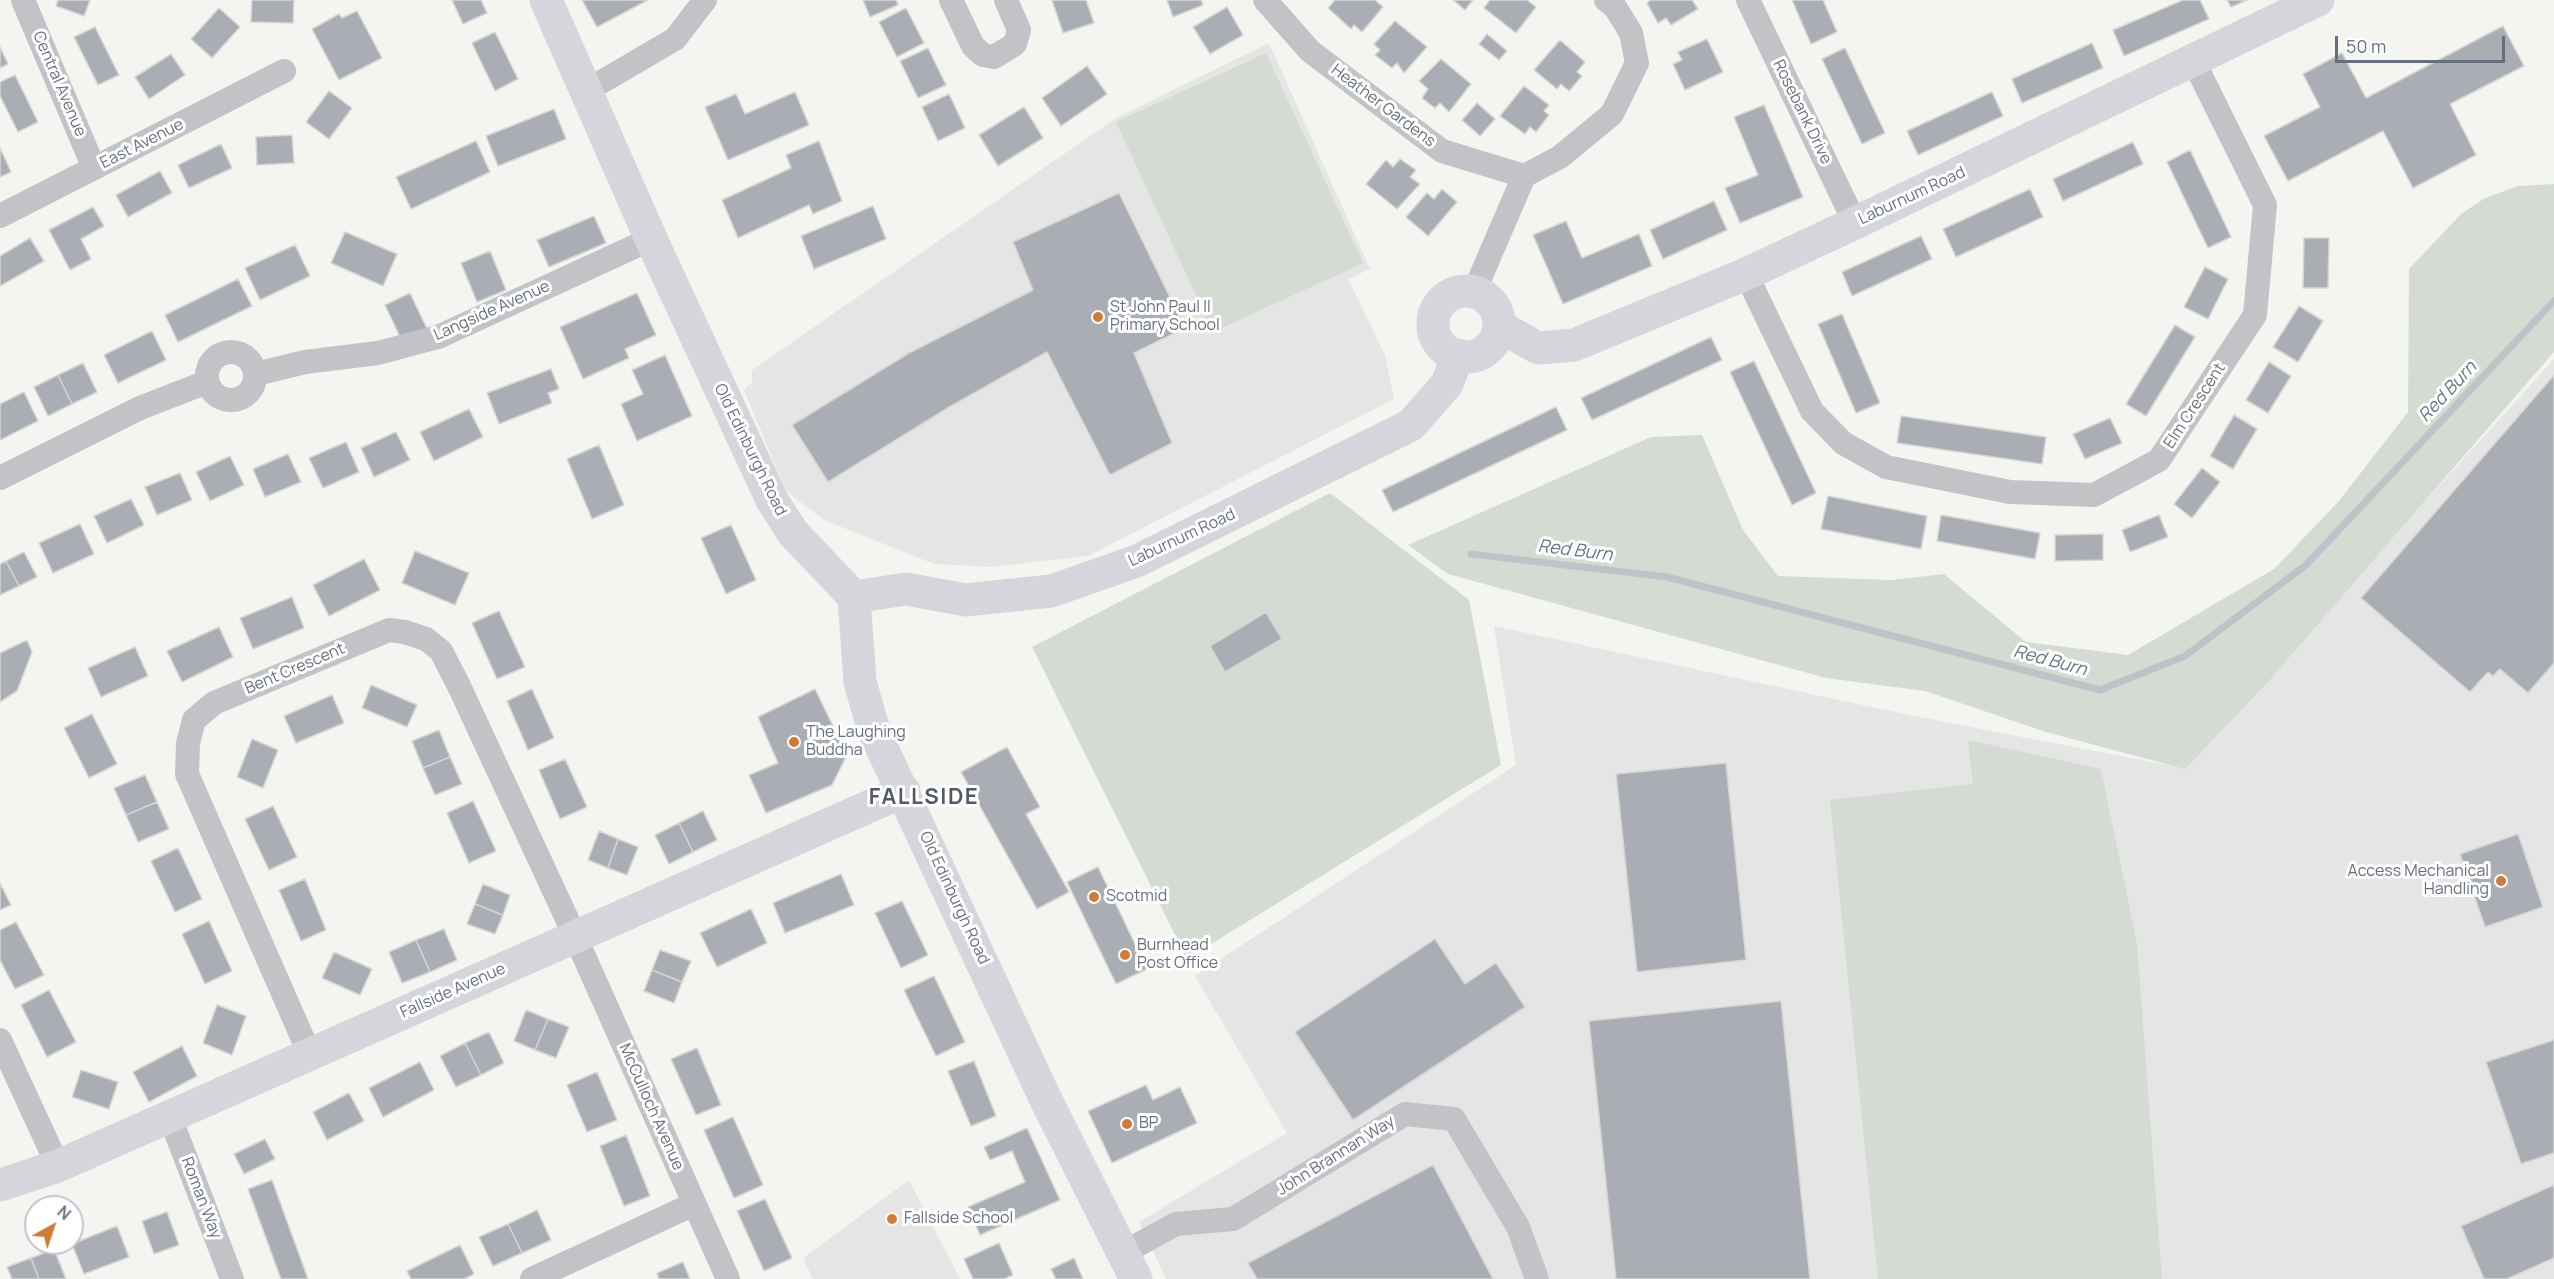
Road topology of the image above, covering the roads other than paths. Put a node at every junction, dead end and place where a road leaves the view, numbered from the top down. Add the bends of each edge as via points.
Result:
1 (23, 0) edge
2 (546, 0) edge
3 (705, 0) edge
4 (951, 0) edge
5 (1006, 0) edge
6 (1265, 0) edge
7 (1606, 0) edge
8 (1748, 0) edge
9 (2318, 0) edge
10 (2194, 62) junction
11 (284, 71) dead end
12 (586, 91) junction
13 (94, 168) junction
14 (1524, 176) junction
15 (0, 216) edge
16 (1856, 223) junction
17 (651, 239) junction
18 (1746, 274) junction
19 (1478, 293) junction
20 (1499, 326) junction
21 (1458, 356) junction
22 (256, 374) junction
23 (207, 382) junction
24 (0, 478) edge
25 (855, 597) junction
26 (904, 790) junction
27 (575, 936) junction
28 (0, 1040) edge
29 (310, 1055) junction
30 (170, 1117) junction
31 (58, 1166) junction
32 (0, 1185) edge
33 (694, 1204) junction
34 (1130, 1266) edge
35 (224, 1277) edge
36 (532, 1279) edge
37 (728, 1279) edge
38 (1537, 1279) edge

1 - 13 street, Central Avenue
2 - 12 street, Old Edinburgh Road
3 - 12 street via 675,39
4 - 5 street via 973,46 983,55 994,57 1015,44 1019,30
6 - 14 street, Heather Gardens via 1310,51 1442,151
7 - 14 street via 1631,33 1637,63 1612,114 1560,157
8 - 16 street, Rosebank Drive
9 - 10 street, Laburnum Road
10 - 16 street, Laburnum Road
10 - 18 street, Elm Crescent via 2265,205 2255,315 2159,460 2094,495 2010,492 1897,469 1843,443 1812,411
11 - 13 street, East Avenue
12 - 17 street, Old Edinburgh Road
13 - 15 street, East Avenue
14 - 19 street via 1480,278
16 - 18 street, Laburnum Road
17 - 22 street, Langside Avenue via 438,337 378,353 305,362
17 - 25 street, Old Edinburgh Road via 772,500 793,532
18 - 20 street, Laburnum Road via 1574,345 1538,348
19 - 20 street via 1494,306
19 - 21 street via 1458,291 1436,310 1436,338
20 - 21 street via 1485,351
21 - 25 street, Laburnum Road via 1447,384 1411,425 1137,561 1051,591 966,600 906,589
22 - 23 street via 253,387 239,399 226,400 214,393
22 - 23 street via 251,361 240,353 227,351 215,357 208,368
23 - 24 street via 140,408
25 - 26 street, Old Edinburgh Road via 860,682 874,730
26 - 27 street, Fallside Avenue
26 - 34 street, Old Edinburgh Road via 1046,1100
27 - 29 street, Fallside Avenue
27 - 29 street, Bent Crescent via 459,686 441,651 426,639 389,630 214,703 194,720 187,774
27 - 33 street, McCulloch Avenue
28 - 31 street
29 - 30 street, Fallside Avenue
30 - 31 street, Fallside Avenue
30 - 35 street, Roman Way
31 - 32 street, Fallside Avenue
33 - 36 street
33 - 37 street, McCulloch Avenue
34 - 38 street, John Brannan Way via 1176,1224 1233,1219 1405,1114 1454,1119 1518,1227

